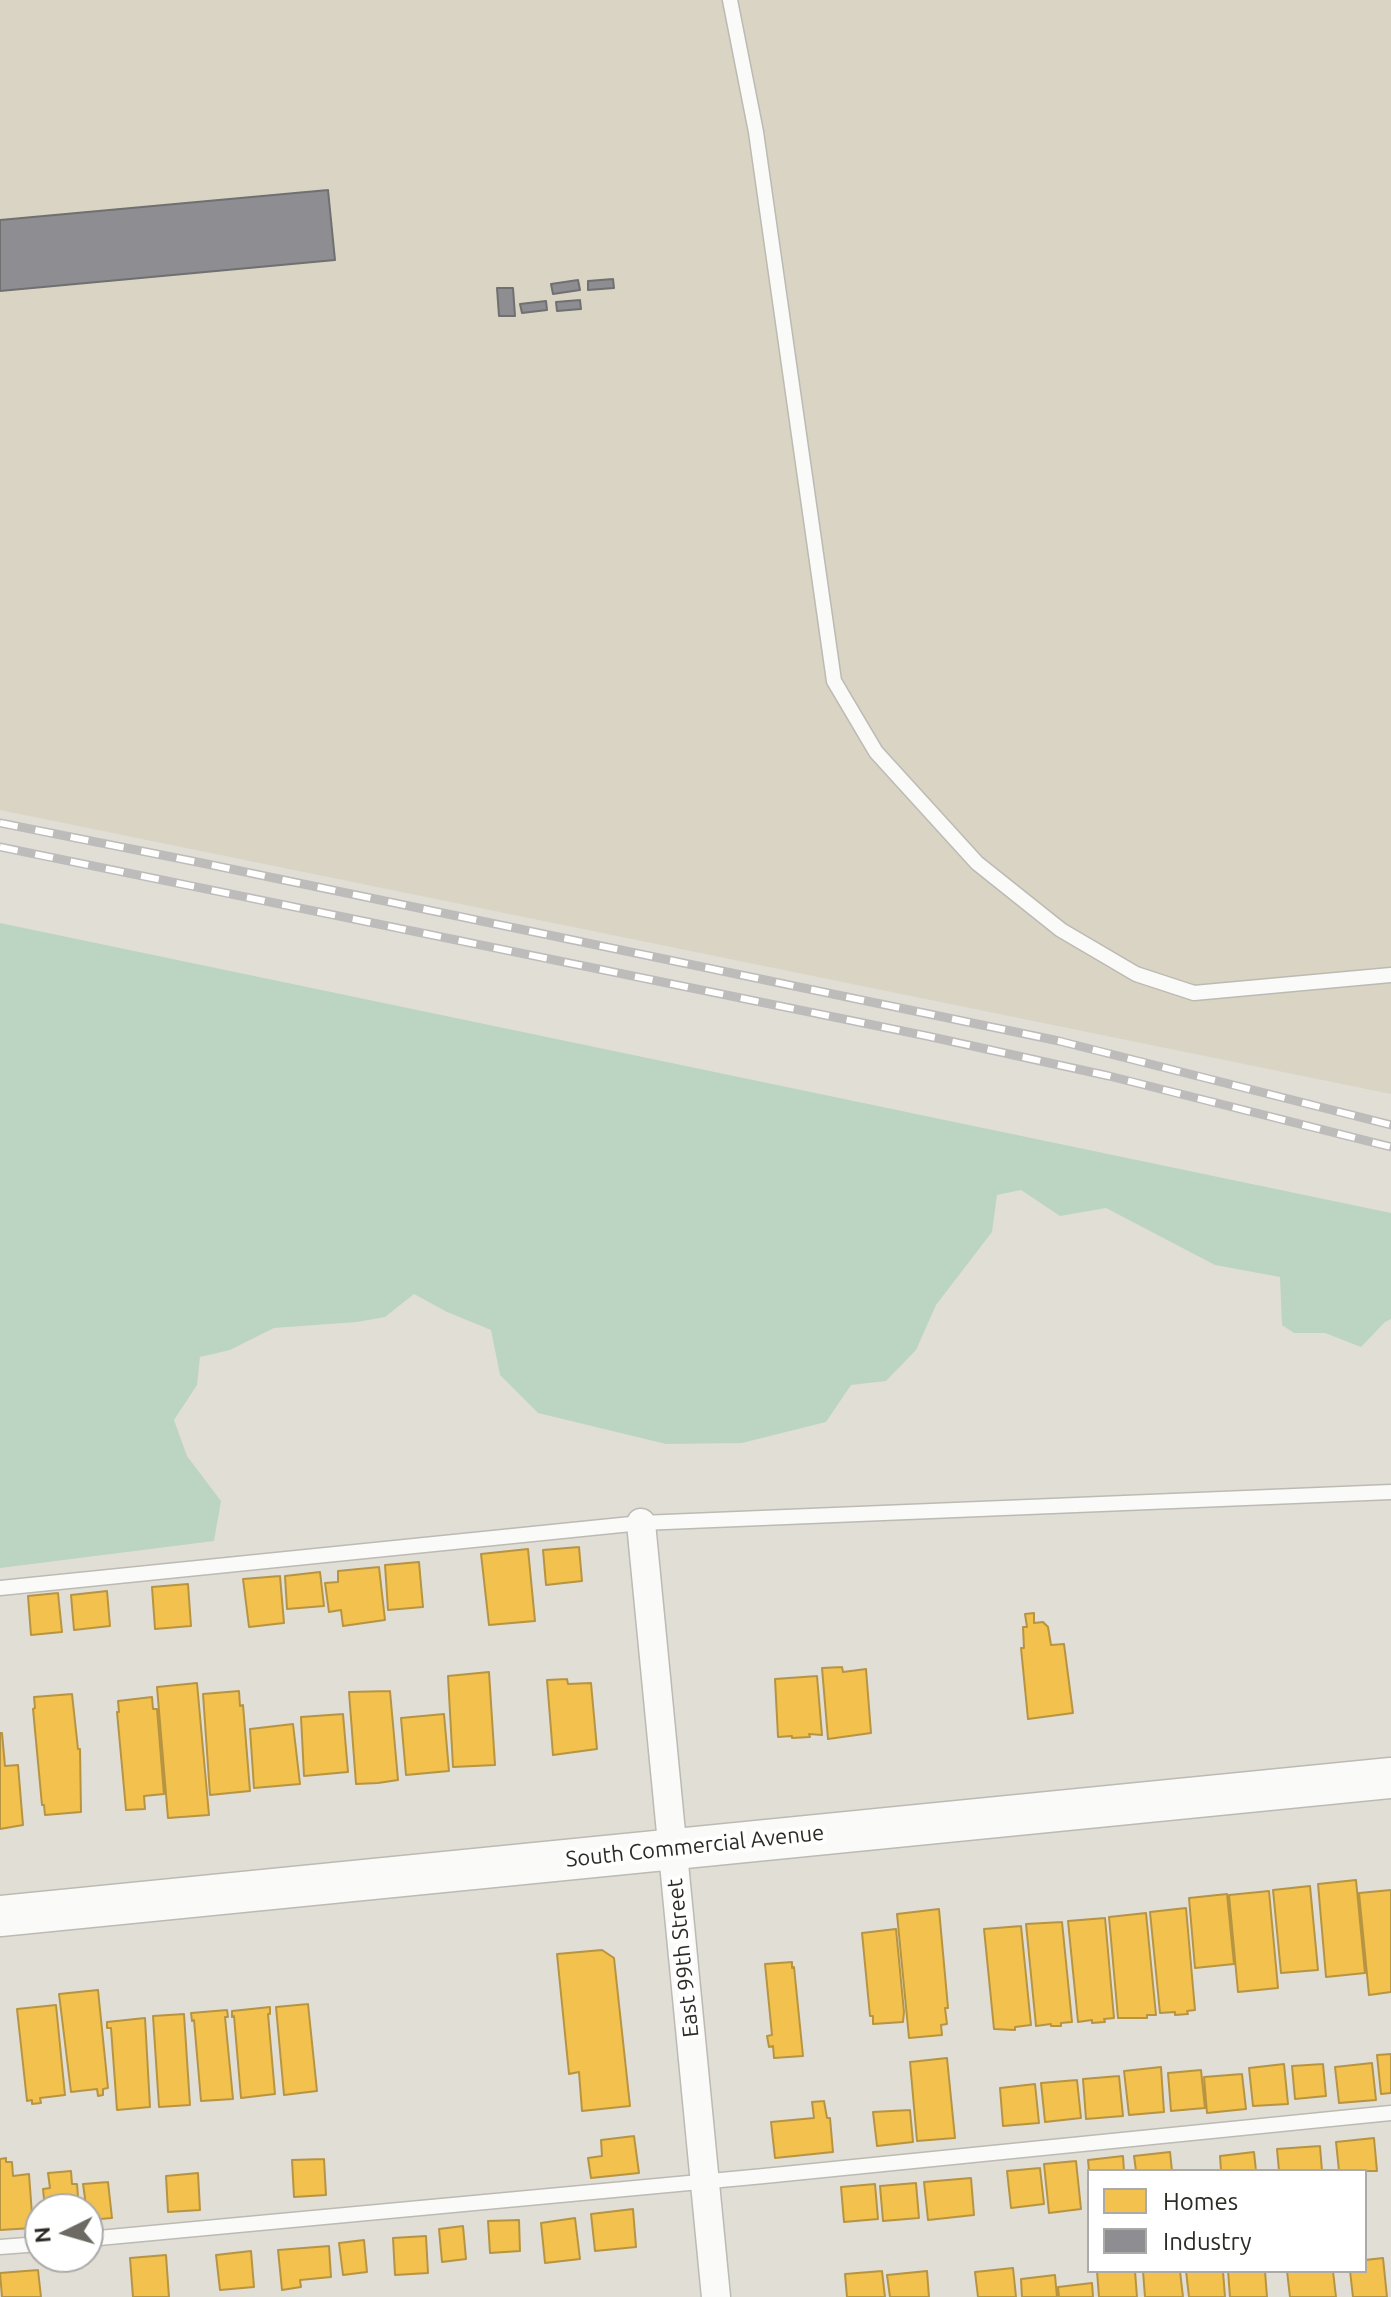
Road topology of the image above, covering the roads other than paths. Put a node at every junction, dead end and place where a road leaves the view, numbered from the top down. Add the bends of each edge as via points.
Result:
1 (730, 0) edge
2 (1391, 975) edge
3 (1391, 1492) edge
4 (641, 1523) junction
5 (0, 1588) edge
6 (1391, 1778) edge
7 (672, 1848) junction
8 (0, 1916) edge
9 (1391, 2113) edge
10 (705, 2182) junction
11 (104, 2238) edge
12 (24, 2245) edge
13 (0, 2247) edge
14 (716, 2297) edge

1 - 2 lane via 758,147 834,681 876,752 977,863 1061,930 1136,974 1194,993
3 - 4 lane
4 - 5 lane
4 - 7 street, East 99th Street
6 - 7 main road, South Commercial Avenue
7 - 8 main road, South Commercial Avenue
7 - 10 street, East 99th Street
9 - 10 lane
10 - 11 lane
10 - 14 street, East 99th Street
12 - 13 lane

